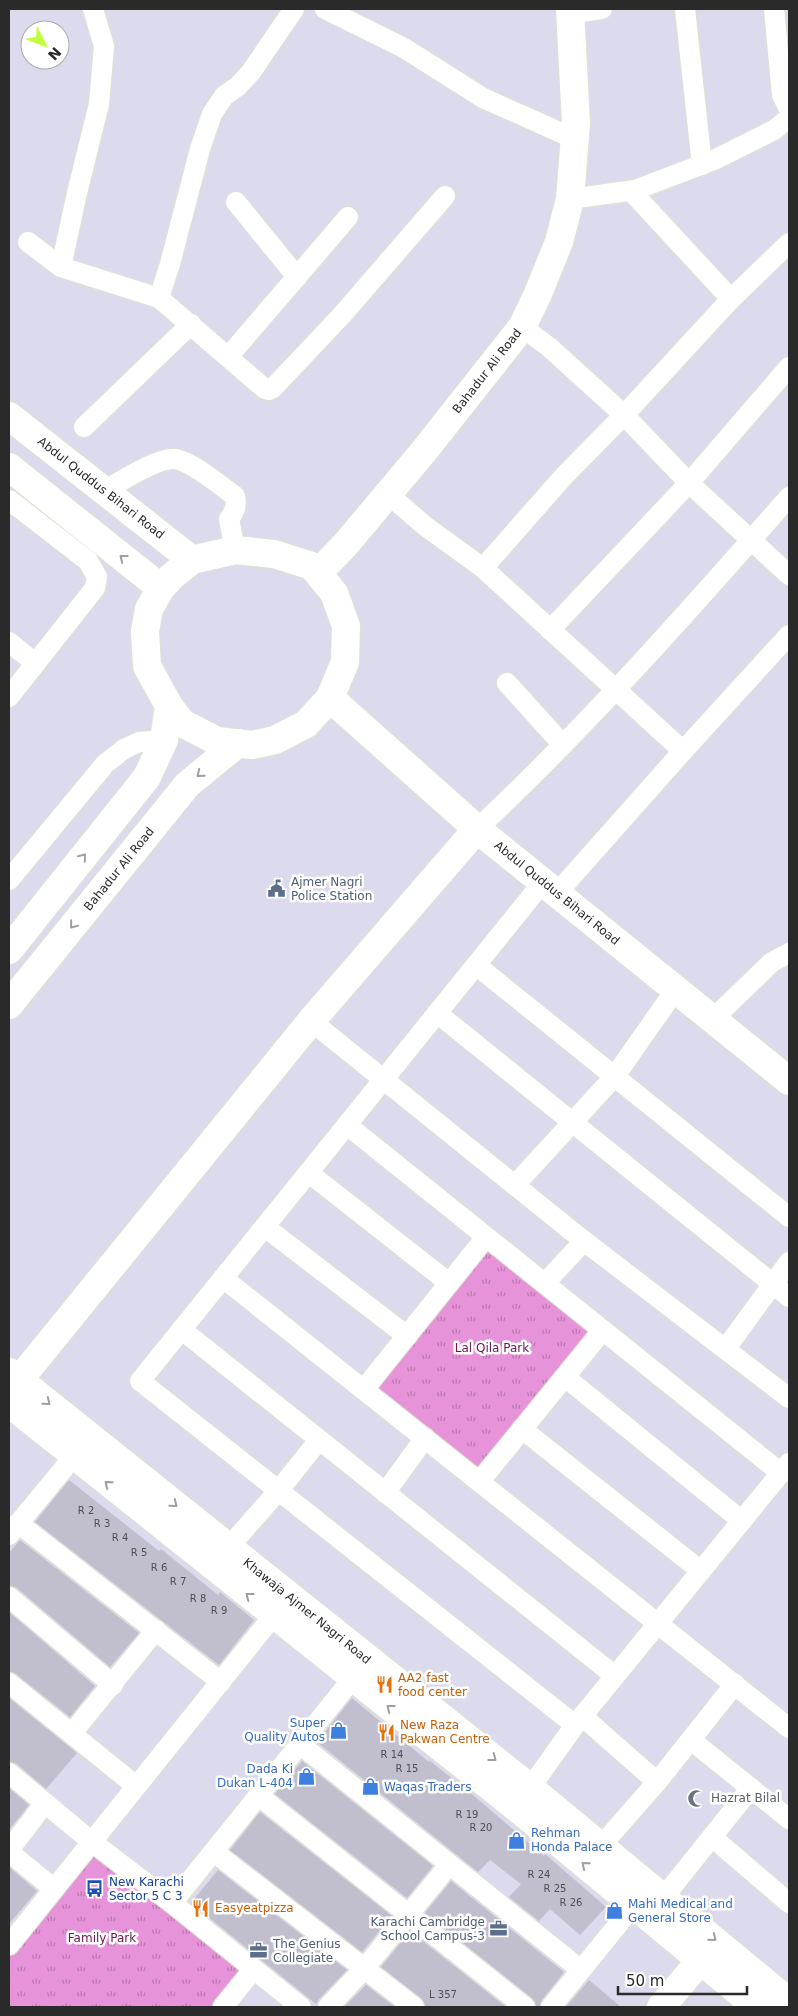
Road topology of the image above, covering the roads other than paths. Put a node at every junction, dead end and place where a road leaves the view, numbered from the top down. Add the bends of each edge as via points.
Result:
1 (93, 9) edge
2 (294, 9) edge
3 (325, 9) edge
4 (602, 9) edge
5 (685, 9) edge
6 (774, 9) edge
7 (570, 11) edge
8 (789, 109) edge
9 (789, 118) edge
10 (575, 139) junction
11 (702, 165) junction
12 (631, 191) junction
13 (445, 196) dead end
14 (570, 198) junction
15 (236, 202) dead end
16 (348, 217) dead end
17 (28, 242) dead end
18 (789, 243) edge
19 (61, 267) junction
20 (297, 277) junction
21 (159, 298) junction
22 (731, 299) junction
23 (190, 324) junction
24 (522, 327) junction
25 (228, 357) junction
26 (789, 367) edge
27 (624, 415) junction
28 (9, 416) edge
29 (84, 427) dead end
30 (9, 467) edge
31 (689, 483) junction
32 (104, 490) junction
33 (388, 494) junction
34 (789, 497) edge
35 (9, 500) edge
36 (751, 541) junction
37 (235, 550) junction
38 (192, 560) junction
39 (483, 568) junction
40 (318, 573) junction
41 (789, 575) edge
42 (161, 588) junction
43 (550, 630) junction
44 (789, 635) edge
45 (9, 642) edge
46 (35, 663) junction
47 (507, 683) dead end
48 (615, 690) junction
49 (9, 697) edge
50 (330, 698) junction
51 (169, 706) junction
52 (164, 740) junction
53 (238, 743) junction
54 (563, 745) junction
55 (683, 751) junction
56 (477, 829) junction
57 (13, 867) edge
58 (550, 888) junction
59 (9, 950) edge
60 (789, 953) edge
61 (476, 965) junction
62 (676, 989) junction
63 (9, 1005) edge
64 (437, 1013) junction
65 (713, 1019) junction
66 (312, 1021) junction
67 (615, 1076) junction
68 (384, 1080) junction
69 (789, 1081) edge
70 (572, 1122) junction
71 (347, 1125) junction
72 (309, 1173) junction
73 (515, 1185) junction
74 (789, 1217) edge
75 (265, 1227) junction
76 (486, 1236) junction
77 (584, 1240) junction
78 (789, 1262) edge
79 (224, 1278) junction
80 (449, 1283) junction
81 (545, 1284) junction
82 (774, 1284) junction
83 (789, 1297) edge
84 (182, 1330) junction
85 (603, 1330) junction
86 (407, 1336) junction
87 (726, 1348) junction
88 (565, 1377) junction
89 (12, 1385) edge
90 (364, 1389) junction
91 (789, 1398) edge
92 (522, 1429) junction
93 (425, 1438) junction
94 (319, 1440) junction
95 (74, 1456) junction
96 (785, 1468) edge
97 (480, 1481) junction
98 (279, 1490) junction
99 (385, 1493) junction
100 (742, 1521) junction
101 (14, 1529) edge
102 (228, 1548) junction
103 (701, 1571) junction
104 (9, 1597) edge
105 (274, 1616) junction
106 (657, 1623) junction
107 (156, 1630) junction
108 (614, 1676) junction
109 (353, 1678) junction
110 (221, 1682) junction
111 (9, 1683) edge
112 (113, 1684) junction
113 (735, 1684) junction
114 (578, 1721) junction
115 (789, 1728) edge
116 (72, 1733) junction
117 (691, 1740) junction
118 (301, 1745) junction
119 (9, 1773) edge
120 (657, 1782) junction
121 (136, 1786) junction
122 (530, 1788) junction
123 (751, 1788) junction
124 (259, 1796) junction
125 (45, 1803) junction
126 (789, 1819) edge
127 (712, 1837) junction
128 (92, 1842) junction
129 (9, 1851) edge
130 (214, 1852) junction
131 (608, 1864) junction
132 (450, 1865) junction
133 (54, 1888) junction
134 (663, 1898) junction
135 (172, 1903) junction
136 (789, 1903) edge
137 (634, 1905) junction
138 (409, 1915) junction
139 (10, 1942) edge
140 (701, 1960) junction
141 (364, 1969) junction
142 (253, 1970) junction
143 (580, 1970) junction
144 (757, 1997) edge
145 (789, 2002) edge
146 (223, 2007) edge
147 (301, 2007) edge
148 (328, 2007) edge
149 (414, 2007) edge
150 (525, 2007) edge
151 (551, 2007) edge
152 (661, 2007) edge

1 - 19 street via 104,46 99,104
2 - 21 street via 251,72 224,96 212,114
3 - 10 street via 404,48 483,98
4 - 7 street
5 - 11 street
6 - 8 street via 782,94
7 - 10 street, Bahadur Ali Road
9 - 11 street via 774,130
10 - 14 street, Bahadur Ali Road
11 - 12 street
12 - 14 street
12 - 22 street
13 - 25 street via 342,316 273,388 265,389
14 - 24 street, Bahadur Ali Road via 559,242
15 - 20 street
16 - 20 street
17 - 19 street
18 - 22 street
19 - 21 street
20 - 25 street
21 - 23 street
22 - 27 street
23 - 25 street
23 - 29 street
24 - 27 street
24 - 33 street, Bahadur Ali Road
26 - 31 street
27 - 31 street
27 - 39 street via 564,476
28 - 32 street, Abdul Quddus Bihari Road
42 -> 30 street
31 - 36 street
31 - 43 street
32 - 37 street via 149,466 173,459 180,461 235,496 237,504 229,519
32 - 38 street, Abdul Quddus Bihari Road
33 - 39 street via 425,526
33 - 40 street, Bahadur Ali Road
34 - 36 street
35 - 46 street via 88,561 97,577 95,588
36 - 41 street
36 - 48 street
37 - 38 street
37 - 40 street via 274,554 312,566
38 - 42 street
39 - 43 street
40 - 50 street via 334,593 346,626 345,662
42 - 51 street via 149,609 145,631 147,666
43 - 48 street
44 - 55 street
45 - 46 street
46 - 49 street
47 - 54 street
48 - 54 street
48 - 55 street
50 - 53 street via 306,724 275,740 252,745
50 - 56 street, Abdul Quddus Bihari Road
51 - 52 street
51 - 53 street via 182,724 217,741
52 - 57 street via 139,742 105,764
59 -> 52 street via 147,777
53 -> 63 street, Bahadur Ali Road via 187,785
54 - 56 street
55 - 58 street
56 - 58 street, Abdul Quddus Bihari Road
56 - 66 street
58 - 61 street
58 - 62 street, Abdul Quddus Bihari Road
60 - 65 street via 772,962
61 - 64 street
61 - 67 street
62 - 65 street, Abdul Quddus Bihari Road
62 - 67 street
64 - 68 street
64 - 70 street
65 - 69 street, Abdul Quddus Bihari Road
66 - 68 street
66 - 89 street
67 - 70 street
67 - 74 street
68 - 71 street
68 - 73 street
70 - 73 street
70 - 82 street
71 - 72 street
71 - 76 street
72 - 75 street
72 - 80 street
73 - 77 street
75 - 79 street
75 - 86 street
76 - 80 street
76 - 81 street
77 - 81 street
77 - 87 street
78 - 82 street
79 - 84 street
79 - 90 street
80 - 86 street
81 - 85 street
82 - 83 street
82 - 87 street
84 - 94 street
84 - 98 street via 140,1381
85 - 88 street
85 - 96 street
86 - 90 street
87 - 91 street
88 - 92 street
88 - 100 street
89 - 95 street, Khawaja Ajmer Nagri Road
89 -> 102 street, Khawaja Ajmer Nagri Road
90 - 93 street
92 - 97 street
92 - 103 street
93 - 97 street
93 - 99 street
94 - 98 street
94 - 99 street
95 - 101 street
105 -> 95 street, Khawaja Ajmer Nagri Road
96 - 100 street
97 - 106 street
98 - 102 street
98 - 114 street
99 - 108 street
100 - 103 street
101 - 107 street
102 -> 122 street, Khawaja Ajmer Nagri Road
103 - 106 street
104 - 112 street
105 - 109 street, Khawaja Ajmer Nagri Road
105 - 110 street
106 - 108 street
106 - 113 street
107 - 110 street
107 - 112 street
108 - 114 street
109 - 118 street
131 -> 109 street, Khawaja Ajmer Nagri Road via 512,1804
110 - 121 street
111 - 116 street
112 - 116 street
113 - 115 street
113 - 117 street
114 - 120 street
114 - 122 street
116 - 121 street
117 - 120 street
117 - 123 street
118 - 124 street
118 - 132 street
119 - 125 street
120 - 131 street
121 - 128 street
122 - 131 street, Khawaja Ajmer Nagri Road
123 - 126 street
123 - 127 street
124 - 130 street
124 - 138 street
125 - 128 street
125 - 129 street
127 - 134 street
127 - 136 street
128 - 133 street
128 - 135 street
129 - 133 street
130 - 135 street
130 - 141 street
131 - 134 street, Khawaja Ajmer Nagri Road
131 - 137 street, Khawaja Ajmer Nagri Road
132 - 138 street
132 - 143 street
133 - 139 street
134 -> 144 street, Khawaja Ajmer Nagri Road
135 - 142 street
137 - 140 street, Khawaja Ajmer Nagri Road
137 - 143 street
138 - 141 street
138 - 150 street
140 - 144 street, Khawaja Ajmer Nagri Road
140 - 152 street
141 - 148 street
141 - 149 street
142 - 146 street
142 - 147 street
143 - 151 street
144 - 145 street, Khawaja Ajmer Nagri Road

